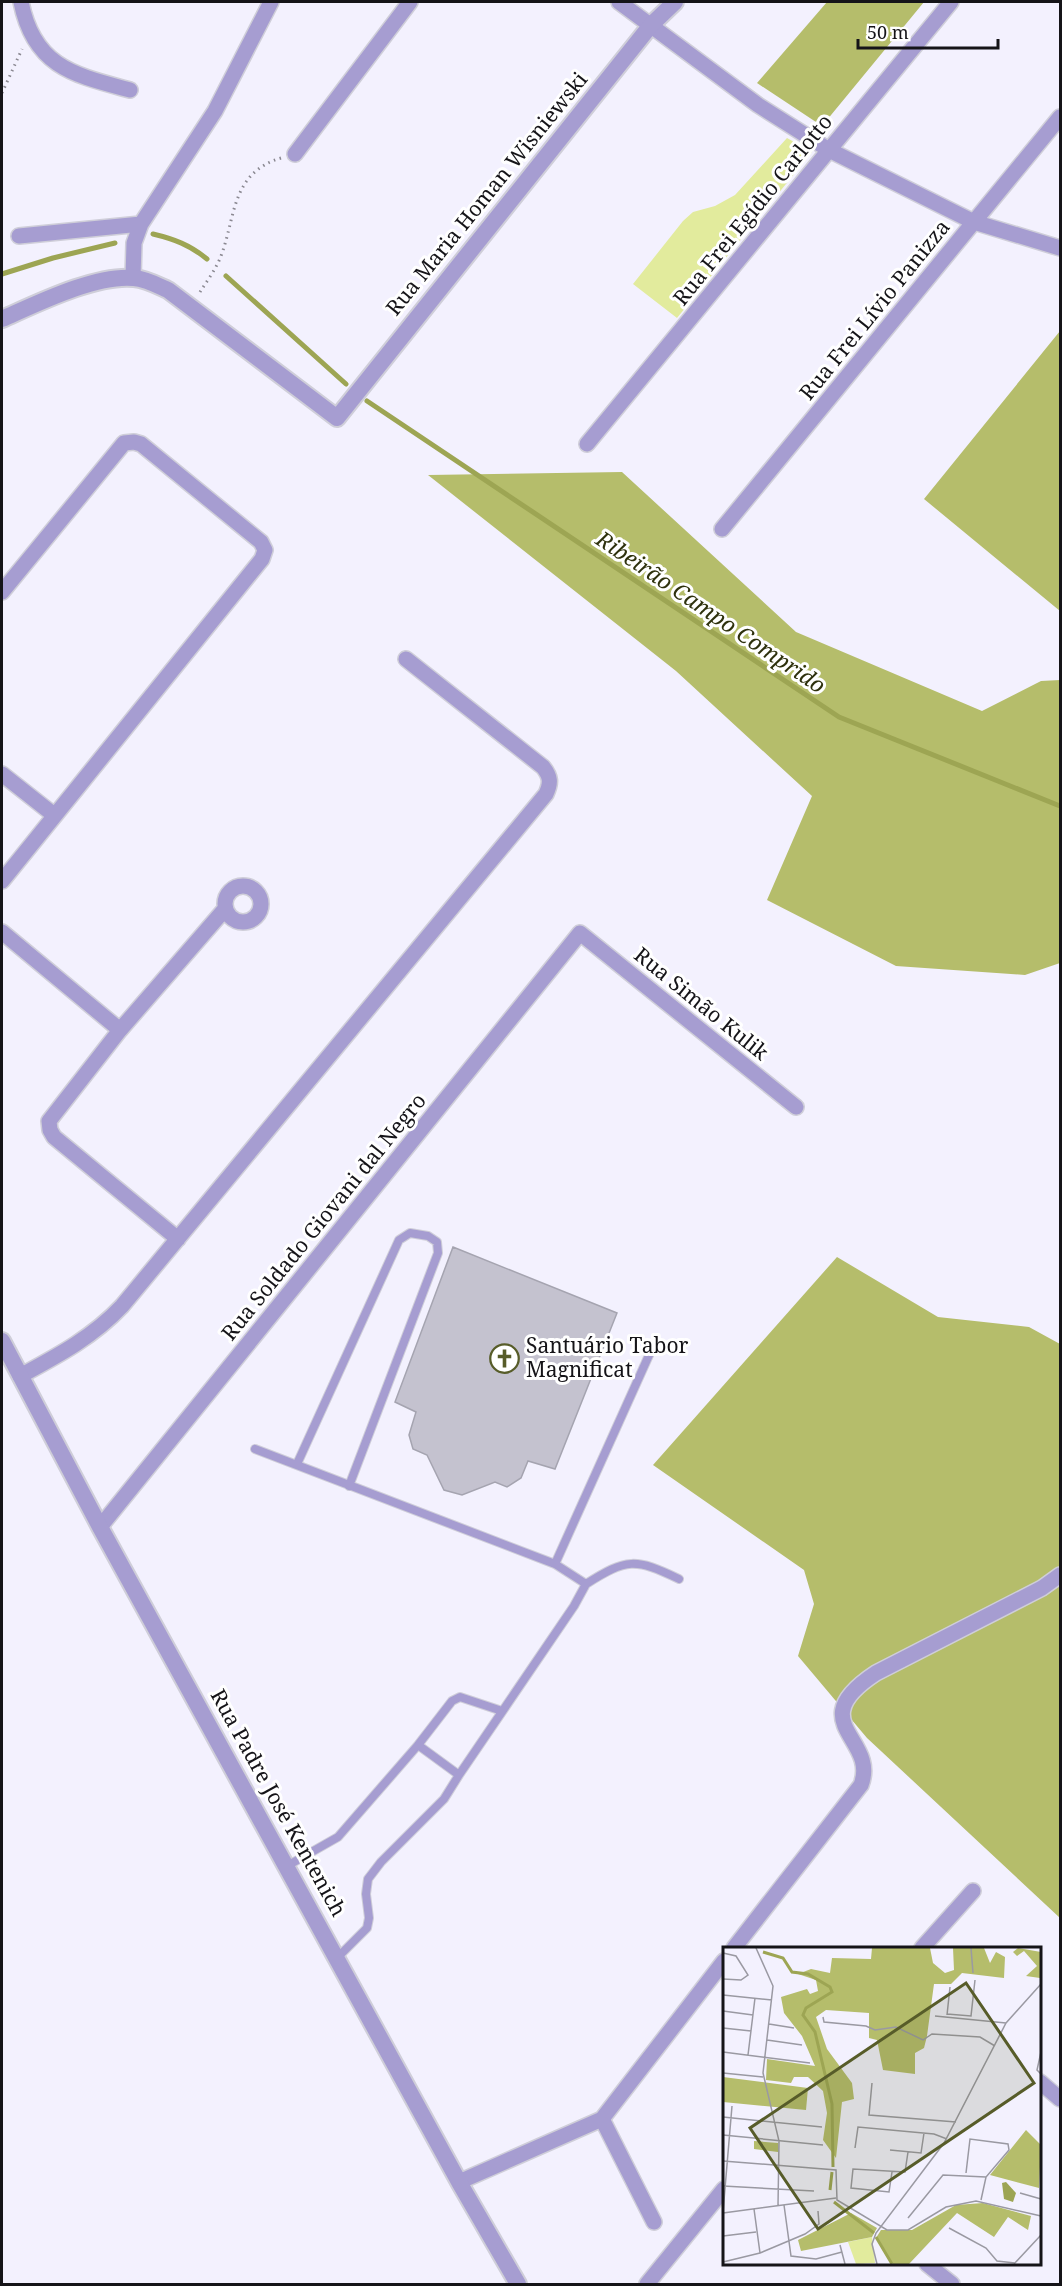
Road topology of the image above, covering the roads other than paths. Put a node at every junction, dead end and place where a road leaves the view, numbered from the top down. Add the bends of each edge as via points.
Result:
1 (21, 2) edge
2 (271, 2) edge
3 (410, 2) edge
4 (619, 2) edge
5 (675, 2) edge
6 (951, 2) edge
7 (651, 25) junction
8 (130, 90) dead end
9 (1060, 117) edge
10 (829, 150) junction
11 (295, 154) road end
12 (974, 222) junction
13 (141, 224) junction
14 (19, 236) dead end
15 (1060, 248) edge
16 (133, 278) junction
17 (2, 319) edge
18 (587, 444) dead end
19 (722, 529) dead end
20 (2, 592) edge
21 (406, 660) dead end
22 (2, 774) edge
23 (54, 815) junction
24 (2, 881) edge
25 (225, 909) dead end
26 (2, 932) edge
27 (580, 933) joint
28 (120, 1029) junction
29 (796, 1107) dead end
30 (178, 1239) junction
31 (2, 1341) edge
32 (650, 1353) dead end
33 (20, 1377) junction
34 (255, 1449) dead end
35 (297, 1464) junction
36 (349, 1486) junction
37 (100, 1527) junction
38 (555, 1564) junction
39 (1060, 1575) edge
40 (679, 1579) dead end
41 (586, 1584) junction
42 (502, 1711) junction
43 (418, 1745) junction
44 (459, 1775) junction
45 (287, 1866) junction
46 (973, 1891) dead end
47 (735, 1947) edge
48 (923, 1947) edge
49 (337, 1958) junction
50 (723, 1962) edge
51 (1041, 2083) edge
52 (1060, 2099) edge
53 (602, 2119) junction
54 (459, 2182) junction
55 (723, 2190) edge
56 (654, 2222) dead end
57 (928, 2265) edge
58 (518, 2284) edge
59 (647, 2284) edge
60 (952, 2284) edge

1 - 8 street via 30,31 56,62 81,77
2 - 13 street via 215,111
3 - 11 street
4 - 7 street
5 - 7 street, Rua Maria Homan Wisniewski
6 - 10 street, Rua Frei Egídio Carlotto
7 - 10 street via 758,105
7 - 16 street, Rua Maria Homan Wisniewski via 337,418 160,286
9 - 12 street, Rua Frei Lívio Panizza
10 - 12 street
10 - 18 street, Rua Frei Egídio Carlotto
12 - 15 street
12 - 19 street, Rua Frei Lívio Panizza
13 - 14 street
13 - 16 street via 135,243
16 - 17 street via 73,290
20 - 23 street via 124,443 134,441 261,542 265,550 262,559
21 - 30 street via 543,767 550,785
22 - 23 street
23 - 24 street
25 - 28 street
26 - 28 street
27 - 29 street, Rua Simão Kulik
27 - 37 street, Rua Soldado Giovani dal Negro
28 - 30 street via 55,1111 49,1120 50,1130
30 - 33 street via 106,1322
31 - 33 street, Rua Padre José Kentenich
32 - 38 lane
33 - 37 street, Rua Padre José Kentenich
34 - 35 lane
35 - 36 lane
35 - 36 lane via 399,1240 410,1233 429,1236 437,1242 438,1253
36 - 38 lane
37 - 45 street, Rua Padre José Kentenich
38 - 41 lane
39 - 47 street via 857,1685 845,1702 842,1719 865,1765 861,1785
40 - 41 lane via 652,1566 629,1564 613,1567
41 - 42 lane
42 - 43 lane via 460,1697 452,1701
42 - 44 lane
43 - 44 lane
43 - 45 lane via 338,1837
44 - 49 lane via 444,1799 368,1880 367,1928
45 - 49 street, Rua Padre José Kentenich
46 - 48 street
49 - 54 street, Rua Padre José Kentenich
50 - 53 street
51 - 52 street
53 - 54 street
53 - 56 street
54 - 58 street, Rua Padre José Kentenich
55 - 59 street
57 - 60 street

